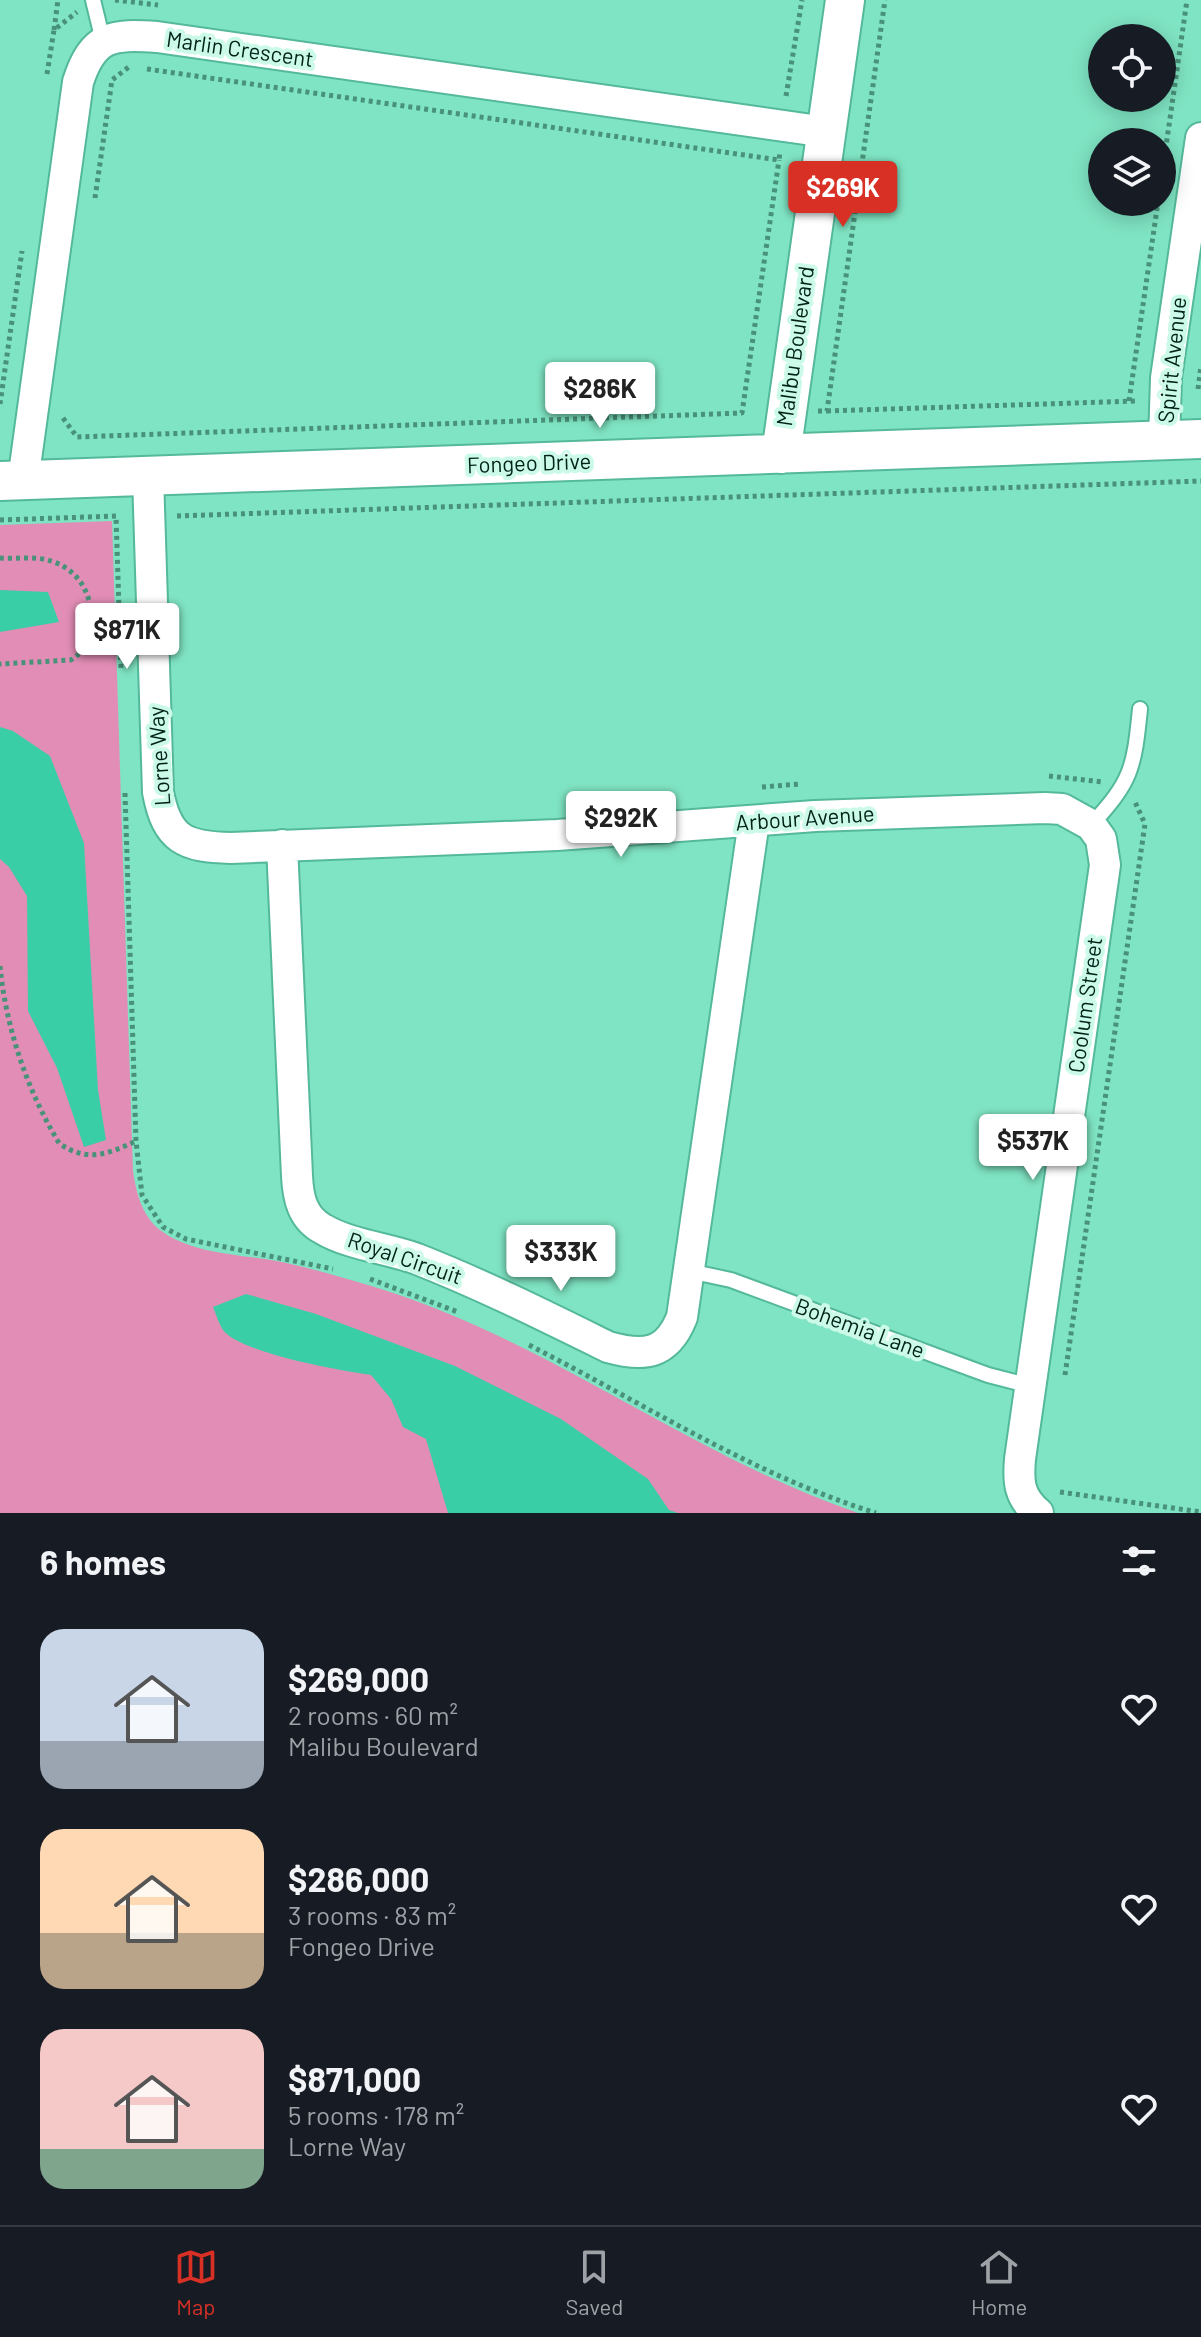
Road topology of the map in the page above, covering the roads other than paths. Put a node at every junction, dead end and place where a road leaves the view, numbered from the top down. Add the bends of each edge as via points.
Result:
1 (93, 0) edge
2 (845, 0) edge
3 (103, 41) junction
4 (826, 132) junction
5 (1201, 138) edge
6 (1201, 439) edge
7 (1164, 441) junction
8 (781, 454) junction
9 (148, 476) junction
10 (12, 481) edge
11 (1140, 709) dead end
12 (754, 821) junction
13 (1091, 825) junction
14 (180, 838) joint
15 (282, 845) junction
16 (689, 1271) junction
17 (1031, 1386) junction
18 (1033, 1509) edge

1 - 3 lane
2 - 4 street, Malibu Boulevard
3 - 4 street, Marlin Crescent via 116,36 157,37
3 - 10 street via 85,61 78,82
4 - 8 street, Malibu Boulevard
5 - 7 street, Spirit Avenue via 1164,400
6 - 7 street, Fongeo Drive
7 - 8 street, Fongeo Drive
8 - 9 street, Fongeo Drive
9 - 10 street, Fongeo Drive
9 - 14 street, Lorne Way via 158,792 163,816
11 - 13 lane via 1135,763 1122,792
12 - 13 street, Arbour Avenue via 1045,808 1062,809
12 - 15 street, Arbour Avenue
12 - 16 street, Royal Circuit
13 - 17 street, Coolum Street via 1101,839 1105,865
14 - 15 street, Arbour Avenue via 204,847
15 - 16 street, Royal Circuit via 297,1176 299,1199 313,1221 496,1291 628,1352 663,1347 675,1336
16 - 17 lane, Bohemia Lane via 731,1280
17 - 18 street, Coolum Street via 1019,1479 1022,1497

